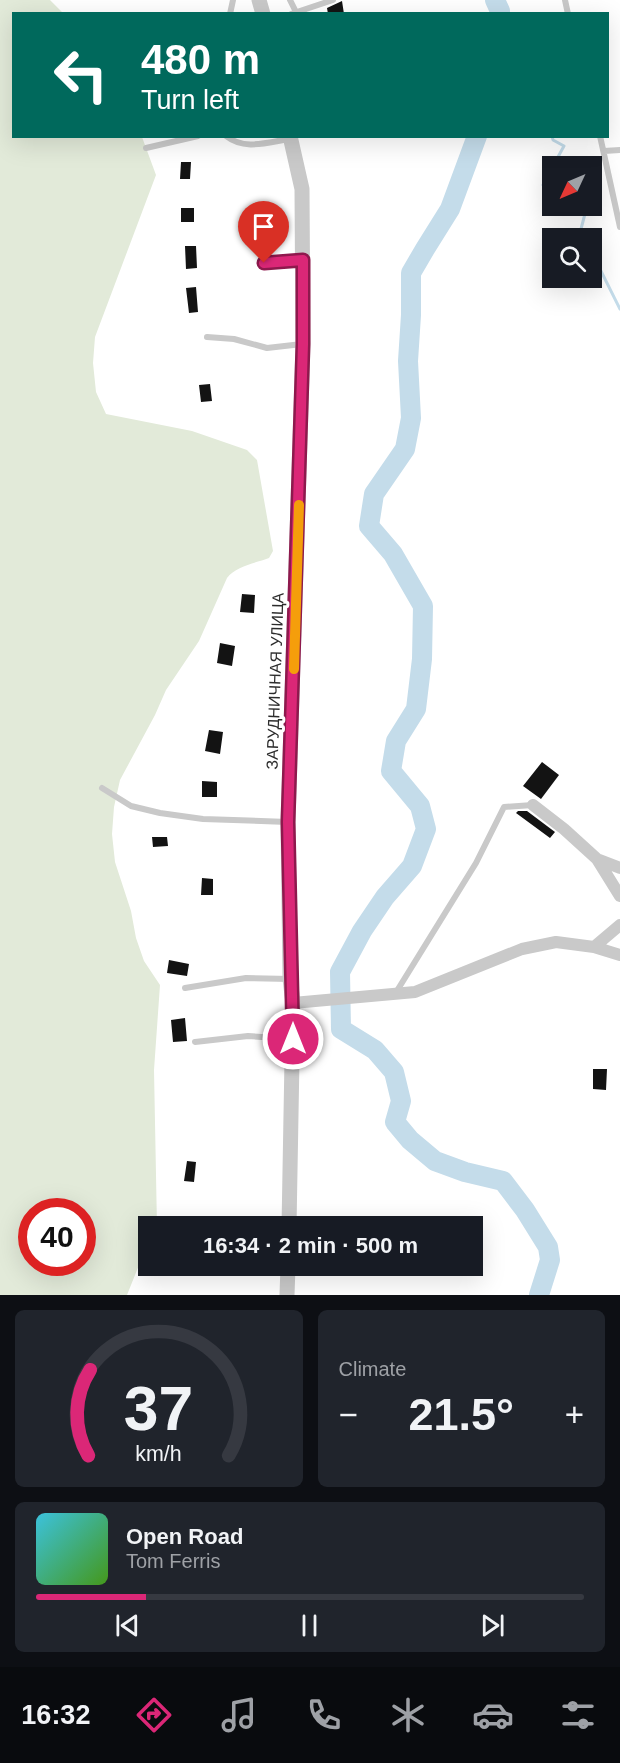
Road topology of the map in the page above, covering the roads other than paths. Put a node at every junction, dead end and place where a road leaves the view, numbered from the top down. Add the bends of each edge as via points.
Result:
1 (333, 0) edge
2 (297, 12) edge
3 (189, 138) edge
4 (229, 138) edge
5 (291, 138) edge
6 (601, 138) edge
7 (146, 148) dead end
8 (620, 150) edge
9 (604, 151) junction
10 (620, 227) edge
11 (303, 260) junction
12 (264, 263) dead end
13 (207, 337) dead end
14 (303, 344) junction
15 (102, 788) dead end
16 (533, 805) joint
17 (288, 822) junction
18 (597, 859) junction
19 (620, 868) edge
20 (620, 896) edge
21 (620, 925) edge
22 (594, 946) junction
23 (620, 955) edge
24 (290, 979) junction
25 (185, 988) dead end
26 (395, 994) junction
27 (293, 1003) junction
28 (293, 1039) junction
29 (195, 1042) dead end
30 (289, 1216) edge
31 (288, 1276) edge
32 (287, 1295) edge

1 - 2 lane
3 - 7 lane
4 - 5 lane via 248,146
5 - 11 street, ЗАРУДНИЧНАЯ УЛИЦА via 302,189
6 - 9 lane
8 - 9 lane
9 - 10 lane
11 - 12 lane
11 - 14 street, ЗАРУДНИЧНАЯ УЛИЦА
13 - 14 lane via 267,348
14 - 17 street, ЗАРУДНИЧНАЯ УЛИЦА
15 - 17 lane via 130,806 160,813
16 - 18 street
16 - 26 lane via 504,807 476,863
17 - 24 street, ЗАРУДНИЧНАЯ УЛИЦА
18 - 19 street
18 - 20 street
21 - 22 street
22 - 23 street
22 - 26 street via 556,942 522,949 415,992
24 - 25 lane via 246,978
24 - 27 street, ЗАРУДНИЧНАЯ УЛИЦА
26 - 27 street
27 - 28 street, ЗАРУДНИЧНАЯ УЛИЦА
28 - 29 lane via 248,1036
28 - 30 street, ЗАРУДНИЧНАЯ УЛИЦА
31 - 32 street

